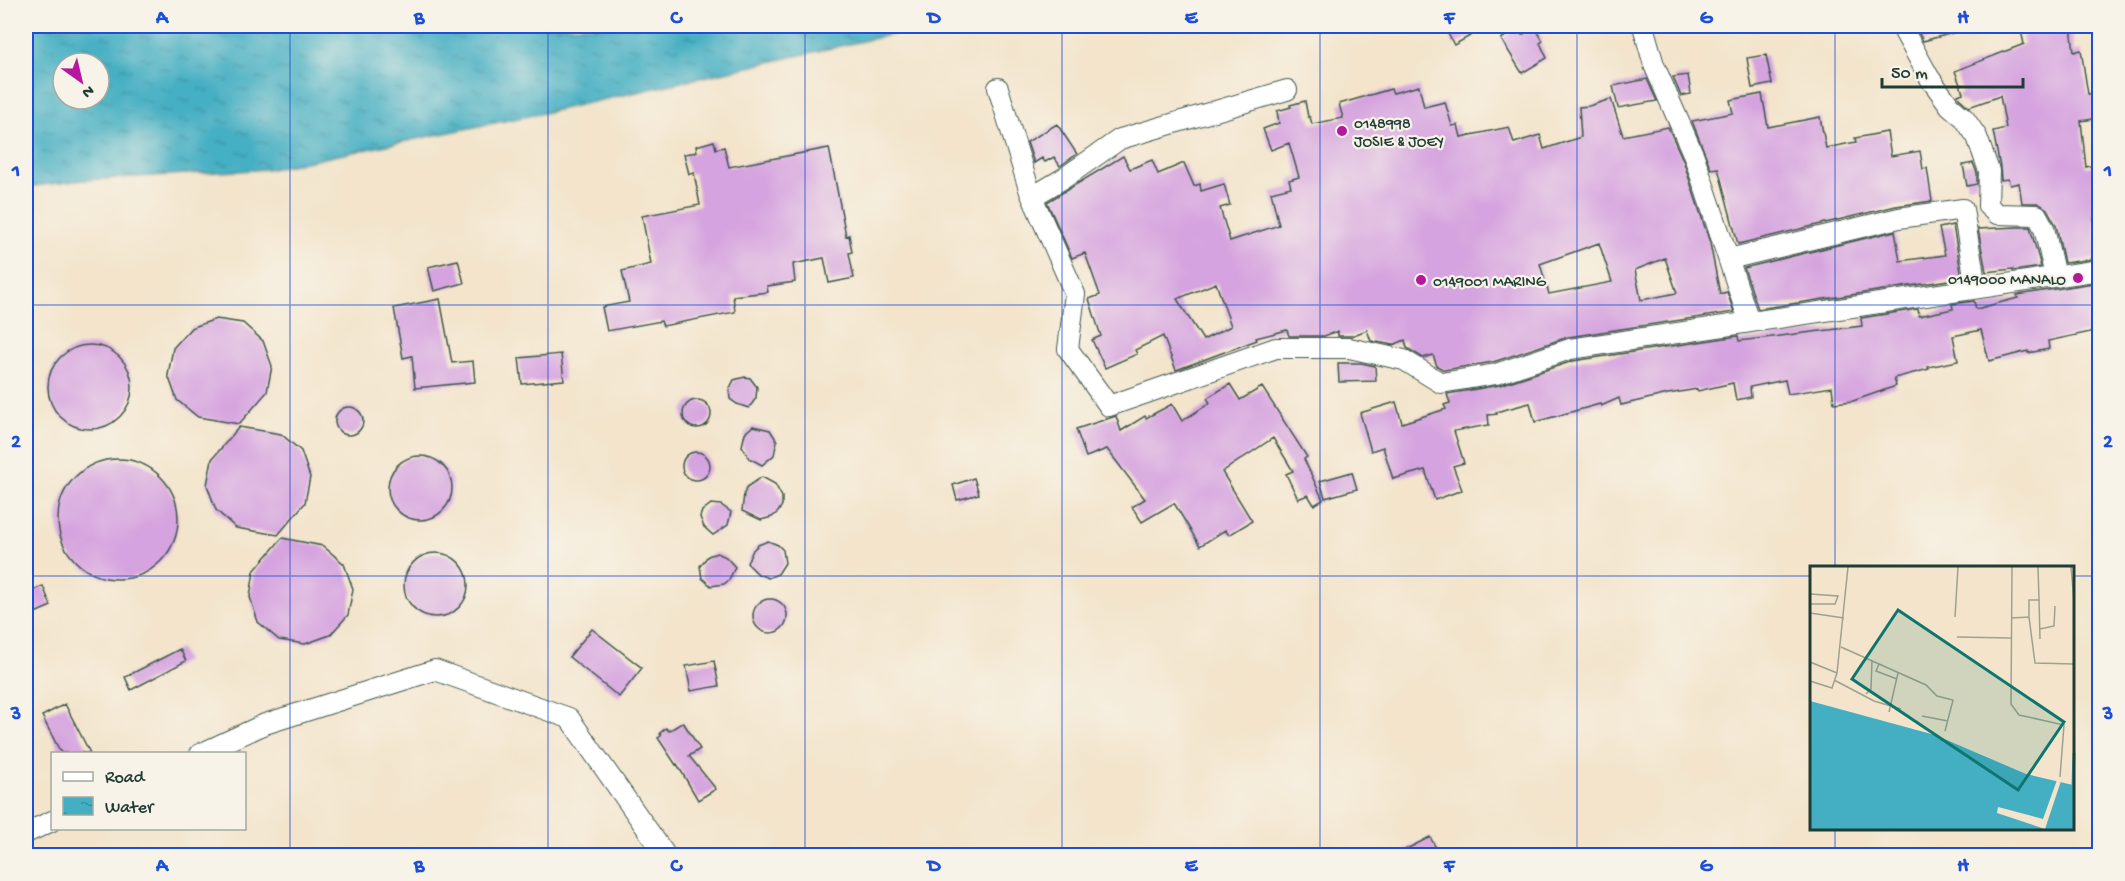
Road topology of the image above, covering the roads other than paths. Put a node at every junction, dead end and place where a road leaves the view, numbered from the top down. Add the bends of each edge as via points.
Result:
1 (1643, 26) edge
2 (1901, 26) edge
3 (998, 88) dead end
4 (1287, 90) dead end
5 (1032, 197) junction
6 (1729, 259) junction
7 (2100, 270) edge
8 (2055, 276) junction
9 (1976, 288) junction
10 (1749, 321) junction
11 (202, 752) edge
12 (51, 821) edge
13 (26, 833) edge
14 (666, 855) edge

1 - 6 street via 1654,65 1694,156
2 - 8 street via 1929,78 1977,138 1989,171 1988,206 1997,214 2037,215 2044,228
3 - 5 street
4 - 5 street via 1120,140
5 - 10 street via 1075,294 1068,349 1109,406 1276,348 1349,348 1404,360 1441,383 1496,374 1570,349
6 - 9 street via 1899,218 1963,209
6 - 10 street
7 - 8 street
8 - 9 street
9 - 10 street
11 - 14 street via 265,724 435,670 569,718
12 - 13 street

